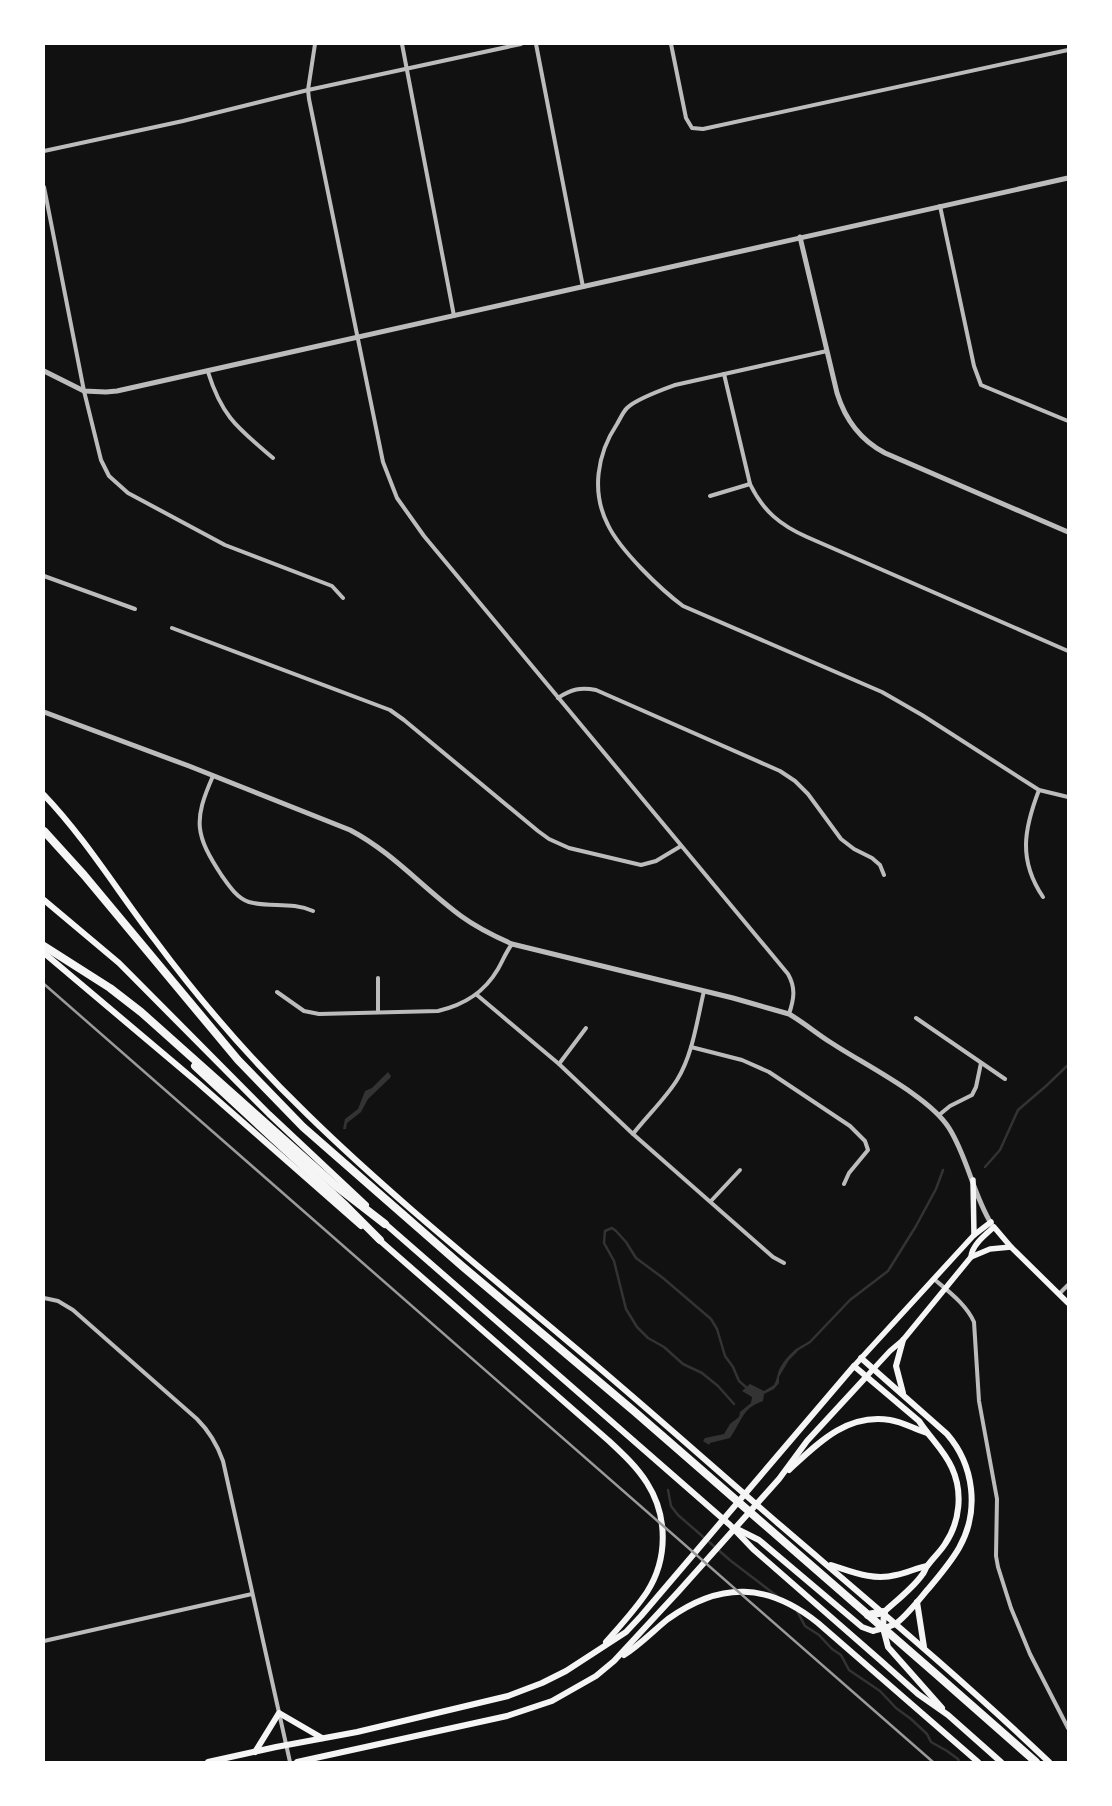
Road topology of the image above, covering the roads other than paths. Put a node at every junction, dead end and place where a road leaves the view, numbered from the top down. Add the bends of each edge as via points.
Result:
1 (315, 44) edge
2 (402, 44) edge
3 (521, 44) edge
4 (536, 44) edge
5 (671, 44) edge
6 (1068, 50) edge
7 (407, 69) junction
8 (308, 90) junction
9 (44, 151) edge
10 (1068, 178) edge
11 (44, 186) edge
12 (940, 206) junction
13 (800, 237) junction
14 (583, 287) junction
15 (454, 316) junction
16 (357, 338) junction
17 (827, 351) junction
18 (44, 371) edge
19 (208, 372) junction
20 (724, 374) junction
21 (84, 391) junction
22 (1068, 421) edge
23 (273, 458) dead end
24 (750, 484) junction
25 (710, 496) dead end
26 (1068, 532) edge
27 (44, 576) edge
28 (343, 598) dead end
29 (135, 609) dead end
30 (172, 628) dead end
31 (1068, 651) edge
32 (558, 698) junction
33 (44, 712) edge
34 (213, 776) junction
35 (1040, 790) junction
36 (44, 795) edge
37 (1068, 797) edge
38 (44, 831) edge
39 (681, 846) junction
40 (884, 875) dead end
41 (1043, 897) dead end
42 (44, 900) edge
43 (313, 912) dead end
44 (512, 944) junction
45 (44, 946) edge
46 (44, 953) edge
47 (378, 978) dead end
48 (113, 990) junction
49 (704, 991) junction
50 (277, 992) dead end
51 (477, 995) junction
52 (378, 1012) junction
53 (789, 1014) junction
54 (916, 1018) dead end
55 (586, 1028) dead end
56 (691, 1047) junction
57 (981, 1063) junction
58 (558, 1064) junction
59 (1004, 1079) dead end
60 (939, 1115) junction
61 (632, 1134) junction
62 (740, 1170) dead end
63 (973, 1180) junction
64 (844, 1184) dead end
65 (711, 1201) junction
66 (385, 1224) junction
67 (992, 1225) junction
68 (974, 1235) junction
69 (380, 1240) junction
70 (1011, 1247) junction
71 (971, 1257) junction
72 (784, 1263) dead end
73 (934, 1279) junction
74 (1068, 1285) edge
75 (946, 1289) junction
76 (1058, 1294) junction
77 (44, 1298) edge
78 (1068, 1303) edge
79 (903, 1340) junction
80 (861, 1358) junction
81 (854, 1366) junction
82 (874, 1369) junction
83 (866, 1377) junction
84 (903, 1394) junction
85 (927, 1433) junction
86 (779, 1479) junction
87 (730, 1525) junction
88 (827, 1564) junction
89 (927, 1566) junction
90 (252, 1594) junction
91 (917, 1602) junction
92 (884, 1612) junction
93 (868, 1615) junction
94 (896, 1623) junction
95 (883, 1628) junction
96 (44, 1640) edge
97 (602, 1647) junction
98 (924, 1648) junction
99 (614, 1661) junction
100 (279, 1713) junction
101 (948, 1715) junction
102 (1068, 1728) edge
103 (322, 1738) junction
104 (287, 1745) junction
105 (255, 1752) junction
106 (321, 1760) edge
107 (208, 1762) edge
108 (290, 1762) edge
109 (297, 1762) edge
110 (978, 1762) edge
111 (1001, 1762) edge
112 (1036, 1762) edge
113 (1049, 1762) edge

1 - 8 street
2 - 7 street
3 - 7 street
4 - 14 street
5 - 6 street via 685,113 692,128 708,129
7 - 8 street
7 - 15 street
8 - 9 street
8 - 16 street
10 - 12 street
11 - 21 street
12 - 13 street
12 - 22 street via 974,366 981,385
13 - 14 street
13 - 17 street
14 - 15 street
15 - 16 street
16 - 19 street
16 - 32 street via 383,462 397,498 424,536
17 - 20 street
17 - 26 street via 843,412 870,444
18 - 21 street
19 - 21 street via 118,391
19 - 23 street via 225,412
20 - 24 street
20 - 35 street via 664,388 628,407 607,442 598,478 602,511 617,540 659,586 683,606 887,695
21 - 28 street via 101,460 109,476 122,489 241,553 332,586
24 - 25 street
24 - 31 street via 765,510 794,531
27 - 29 street
30 - 39 street via 390,710 538,831 559,844 641,864 656,861
32 - 39 street
32 - 40 street via 575,689 590,689 780,771 802,787 841,839 872,858
33 - 34 street
34 - 43 street via 200,812 200,834 206,851 228,885 249,902 301,906
34 - 44 street via 366,838 460,915
35 - 37 street
35 - 41 street via 1025,840 1029,870
36 - 88 main road via 85,843 200,999 299,1106 437,1231
38 - 93 highway via 238,1060 303,1127
39 - 53 street via 788,974 794,991
42 - 66 main road via 119,963 269,1114
44 - 49 street
44 - 51 street via 498,970
45 - 48 highway
46 - 69 main road
47 - 52 street
48 - 66 highway via 340,1190
48 - 69 highway
49 - 53 street
49 - 56 street
50 - 52 street via 304,1011 319,1014
51 - 52 street via 438,1011
51 - 58 street
53 - 60 street via 916,1096
54 - 57 street
55 - 58 street
56 - 61 street via 676,1081
56 - 64 street via 760,1067 859,1134 868,1150
57 - 59 street
57 - 60 street via 972,1095
58 - 61 street
60 - 63 street via 953,1135
61 - 65 street
62 - 65 street
63 - 67 street
63 - 68 main road
65 - 72 street via 773,1257
66 - 87 main road
67 - 68 main road
67 - 70 main road
67 - 71 main road
68 - 73 main road
69 - 97 main road via 609,1441 640,1472 655,1498 662,1522 662,1551 656,1575 634,1609
70 - 71 main road via 990,1249
70 - 76 main road
71 - 75 main road
73 - 75 street
73 - 80 main road
74 - 76 street
75 - 79 main road
75 - 102 street via 966,1308 975,1325 979,1401 997,1499 996,1556 1000,1575 1030,1654
76 - 78 main road
77 - 90 street via 58,1301 73,1310 211,1434 223,1461
79 - 82 main road
79 - 84 main road via 896,1366
80 - 81 main road
80 - 82 main road
81 - 83 main road
81 - 97 main road via 626,1632
82 - 83 main road
82 - 84 main road
83 - 85 main road via 920,1421
83 - 86 main road via 803,1446
84 - 91 main road via 953,1441 966,1466 972,1491 967,1531 960,1547
85 - 86 main road via 890,1420 868,1419 851,1423 821,1440
85 - 89 main road via 949,1462 956,1479 959,1501 949,1538
86 - 99 main road
87 - 95 main road via 759,1540 862,1626 873,1631
87 - 101 main road via 918,1694
88 - 89 main road via 875,1578
88 - 92 main road
89 - 92 main road
90 - 96 street
90 - 100 street
91 - 94 main road
91 - 98 main road
92 - 93 highway
92 - 94 main road
92 - 95 main road
93 - 95 highway
94 - 95 main road
94 - 98 main road
95 - 101 main road via 886,1644
95 - 112 highway
97 - 103 main road via 566,1671 508,1696
98 - 113 main road
99 - 106 main road via 576,1689 528,1710
99 - 110 main road via 667,1620 710,1596 737,1591 764,1593 810,1616
100 - 103 main road
100 - 104 street
100 - 105 main road
101 - 111 main road
103 - 104 main road
104 - 105 main road
104 - 108 street
105 - 107 main road
106 - 109 main road

